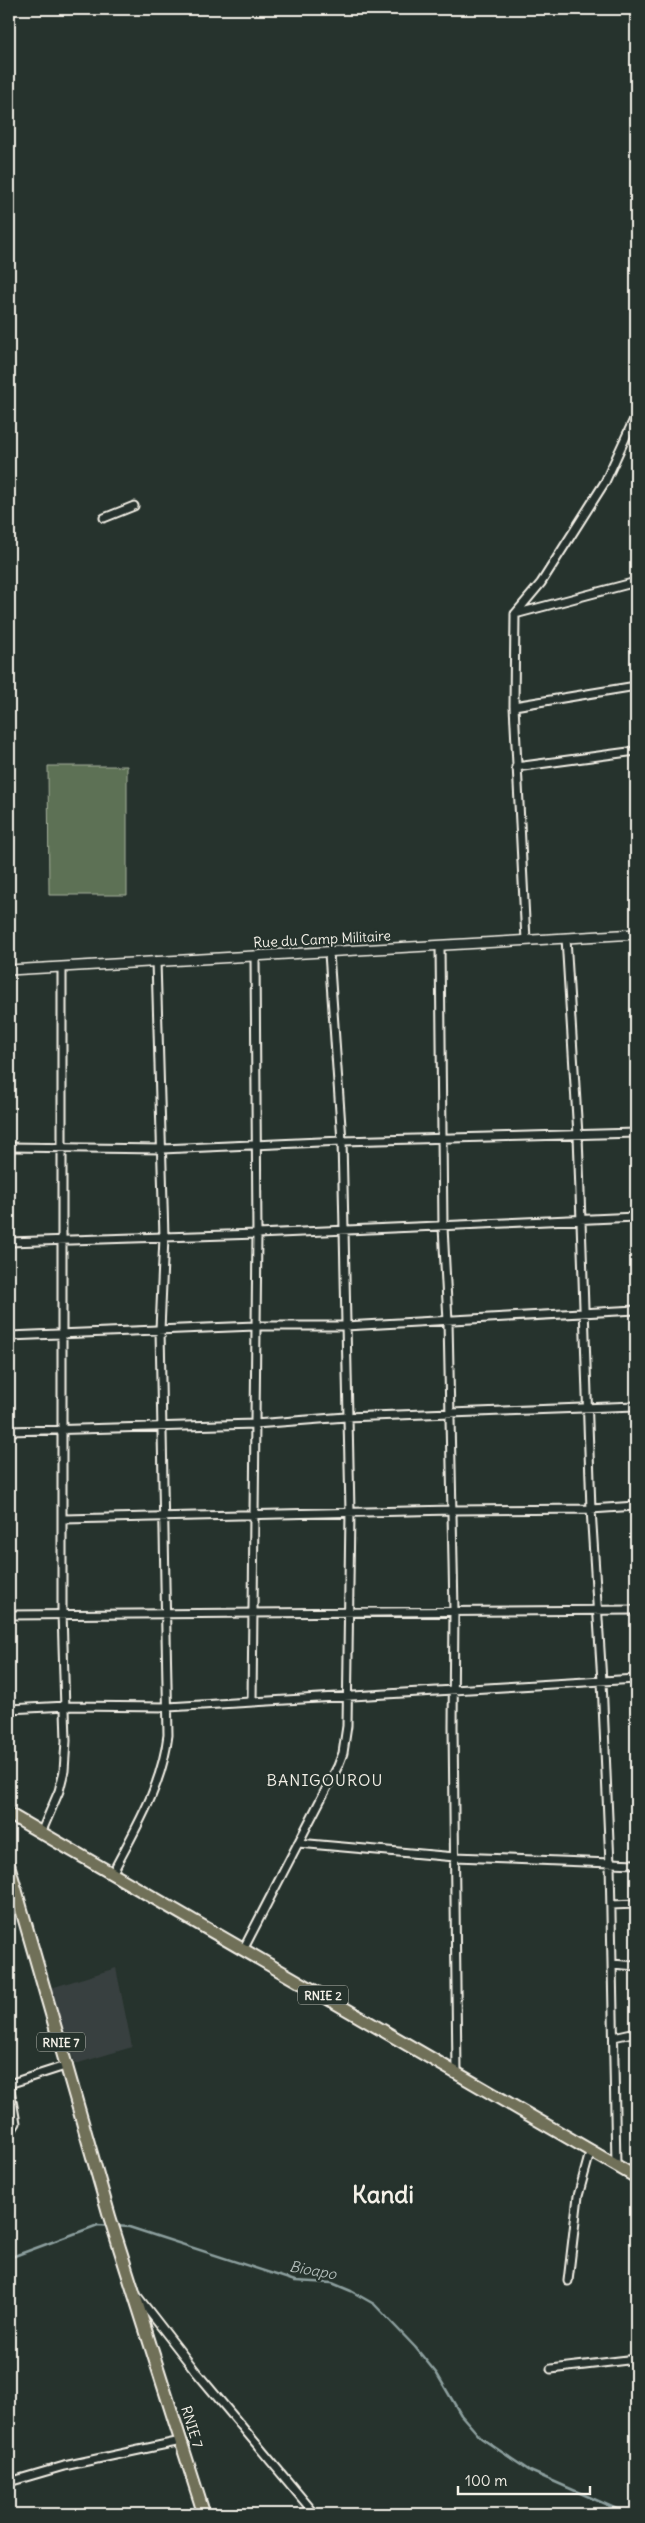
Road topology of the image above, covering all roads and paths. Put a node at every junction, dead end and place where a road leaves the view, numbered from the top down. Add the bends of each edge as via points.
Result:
1 (636, 416) edge
2 (134, 506) dead end
3 (104, 518) dead end
4 (636, 582) edge
5 (515, 614) junction
6 (636, 686) edge
7 (514, 706) junction
8 (636, 751) edge
9 (516, 767) junction
10 (636, 934) edge
11 (566, 938) junction
12 (526, 940) junction
13 (440, 946) junction
14 (329, 953) junction
15 (256, 956) junction
16 (156, 961) junction
17 (62, 967) junction
18 (9, 970) edge
19 (636, 1133) edge
20 (578, 1135) junction
21 (442, 1138) junction
22 (342, 1141) junction
23 (255, 1144) junction
24 (9, 1147) edge
25 (62, 1148) junction
26 (162, 1149) junction
27 (636, 1217) edge
28 (582, 1218) junction
29 (443, 1227) junction
30 (344, 1229) junction
31 (257, 1234) junction
32 (164, 1237) junction
33 (63, 1241) junction
34 (9, 1242) edge
35 (636, 1310) edge
36 (583, 1312) junction
37 (448, 1321) junction
38 (255, 1326) junction
39 (345, 1326) junction
40 (160, 1330) junction
41 (9, 1336) edge
42 (63, 1336) junction
43 (636, 1406) edge
44 (588, 1408) junction
45 (449, 1414) junction
46 (346, 1417) junction
47 (255, 1424) junction
48 (162, 1426) junction
49 (9, 1431) edge
50 (62, 1431) junction
51 (636, 1506) edge
52 (452, 1510) junction
53 (591, 1510) junction
54 (350, 1512) junction
55 (254, 1516) junction
56 (165, 1518) junction
57 (64, 1519) junction
58 (348, 1610) junction
59 (454, 1610) junction
60 (636, 1610) edge
61 (597, 1611) junction
62 (62, 1613) junction
63 (166, 1613) junction
64 (253, 1613) junction
65 (9, 1615) edge
66 (636, 1678) edge
67 (602, 1681) junction
68 (453, 1688) junction
69 (348, 1697) junction
70 (252, 1702) junction
71 (67, 1706) junction
72 (168, 1707) junction
73 (9, 1709) edge
74 (9, 1814) edge
75 (41, 1833) junction
76 (298, 1843) junction
77 (455, 1857) junction
78 (610, 1864) junction
79 (636, 1864) edge
80 (9, 1866) edge
81 (112, 1874) junction
82 (636, 1904) edge
83 (611, 1905) junction
84 (242, 1950) junction
85 (612, 1964) junction
86 (636, 1966) edge
87 (636, 2032) edge
88 (614, 2037) junction
89 (68, 2065) junction
90 (457, 2072) junction
91 (9, 2134) edge
92 (591, 2149) junction
93 (616, 2164) junction
94 (636, 2177) edge
95 (568, 2281) dead end
96 (134, 2293) junction
97 (636, 2359) edge
98 (551, 2369) dead end
99 (181, 2441) junction
100 (9, 2482) edge
101 (204, 2514) edge
102 (315, 2514) edge

1 - 5 street via 605,482 541,583
2 - 3 street
4 - 5 street
5 - 7 street
6 - 7 street
7 - 9 street
8 - 9 street
9 - 12 street
10 - 11 street, Rue du Camp Militaire
11 - 12 street, Rue du Camp Militaire
11 - 20 street
12 - 13 street, Rue du Camp Militaire
13 - 14 street, Rue du Camp Militaire
13 - 21 street
14 - 15 street, Rue du Camp Militaire
14 - 22 street
15 - 16 street, Rue du Camp Militaire
15 - 23 street
16 - 17 street, Rue du Camp Militaire
16 - 26 street
17 - 18 street, Rue du Camp Militaire
17 - 25 street
19 - 20 street
20 - 21 street
20 - 28 street
21 - 22 street
21 - 29 street
22 - 23 street
22 - 30 street
23 - 26 street
23 - 31 street
24 - 25 street
25 - 26 street
25 - 33 street
26 - 32 street
27 - 28 street
28 - 29 street
28 - 36 street
29 - 30 street
29 - 37 street
30 - 31 street
30 - 39 street
31 - 32 street
31 - 38 street
32 - 33 street
32 - 40 street
33 - 34 street
33 - 42 street
35 - 36 street
36 - 37 street
36 - 44 street
37 - 39 street
37 - 45 street
38 - 39 street
38 - 40 street
38 - 47 street
39 - 46 street
40 - 42 street
40 - 48 street
41 - 42 street
42 - 50 street
43 - 44 street
44 - 45 street
44 - 53 street
45 - 46 street
45 - 52 street
46 - 47 street
46 - 54 street
47 - 48 street
47 - 55 street
48 - 50 street
48 - 56 street
49 - 50 street
50 - 57 street
51 - 53 street
52 - 53 street
52 - 54 street
52 - 59 street
53 - 61 street
54 - 55 street
54 - 58 street
55 - 56 street
55 - 64 street
56 - 57 street
56 - 63 street
57 - 62 street
58 - 59 street
58 - 64 street
58 - 69 street
59 - 61 street
59 - 68 street
60 - 61 street
61 - 67 street
62 - 63 street
62 - 65 street
62 - 71 street
63 - 64 street
63 - 72 street
64 - 70 street
66 - 67 street
67 - 68 street
67 - 78 street
68 - 69 street
68 - 77 street
69 - 70 street
69 - 76 street via 348,1726 343,1753
70 - 72 street
71 - 72 street
71 - 73 street
71 - 75 street via 64,1771 59,1792
72 - 81 street via 163,1767 150,1802
74 - 75 main road, RNIE 2
75 - 81 main road, RNIE 2
76 - 77 street
76 - 84 street
77 - 78 street
77 - 90 street
78 - 79 street
78 - 83 street
80 - 89 main road, RNIE 7 / RNIE 7
81 - 84 main road, RNIE 2
82 - 83 street
83 - 85 street
84 - 90 main road, RNIE 2
85 - 86 street
85 - 88 street
87 - 88 street
88 - 93 street
89 - 91 street via 9,2084 16,2123
89 - 96 main road, RNIE 7 / RNIE 7
90 - 92 main road, RNIE 2
92 - 93 main road, RNIE 2
92 - 95 street via 578,2196
93 - 94 main road, RNIE 2
96 - 99 main road, RNIE 7 / RNIE 7
96 - 102 street
97 - 98 street
99 - 100 street via 64,2466
99 - 101 main road, RNIE 7 / RNIE 7

